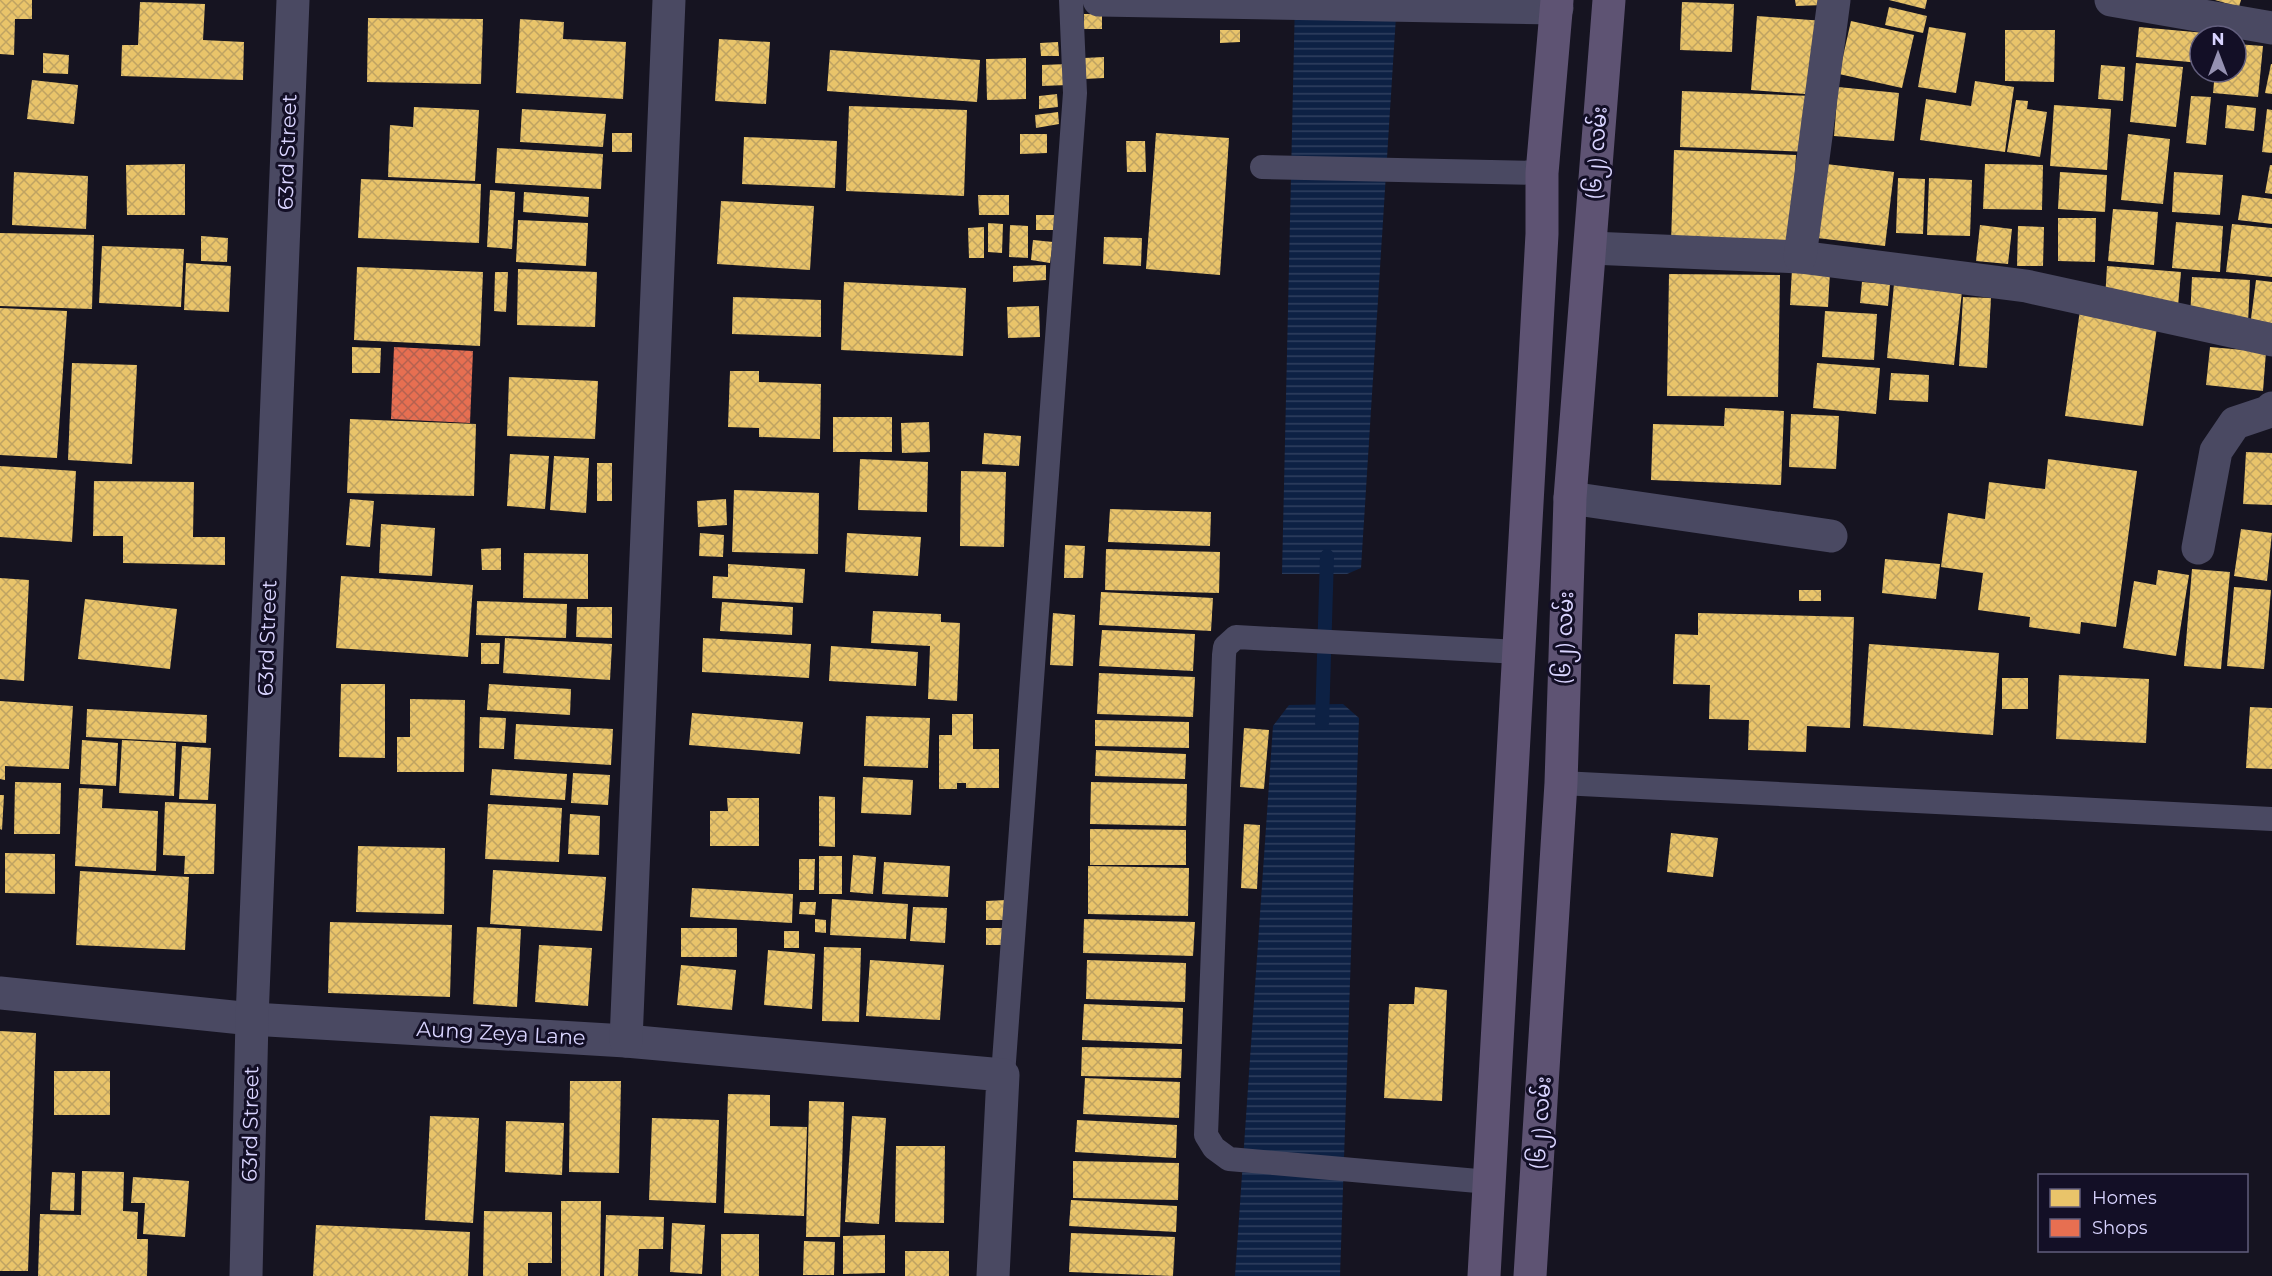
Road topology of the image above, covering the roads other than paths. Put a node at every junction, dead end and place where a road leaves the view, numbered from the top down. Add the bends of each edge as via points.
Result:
1 (293, 0) edge
2 (669, 0) edge
3 (1071, 0) edge
4 (1100, 0) edge
5 (1609, 0) edge
6 (1834, 0) edge
7 (2111, 0) edge
8 (1557, 4) edge
9 (2272, 28) edge
10 (1262, 167) dead end
11 (1542, 173) junction
12 (1591, 248) junction
13 (1800, 257) junction
14 (2272, 340) edge
15 (2272, 408) edge
16 (1570, 498) junction
17 (1831, 536) dead end
18 (2198, 548) dead end
19 (1519, 652) junction
20 (1561, 783) junction
21 (2272, 819) edge
22 (0, 993) edge
23 (252, 1018) junction
24 (626, 1041) junction
25 (1003, 1076) junction
26 (1489, 1182) junction
27 (246, 1276) edge
28 (993, 1276) edge
29 (1484, 1276) edge
30 (1530, 1276) edge

1 - 23 street, 63rd Street
2 - 24 street
3 - 25 lane via 1075,93
4 - 8 street
5 - 12 main road, (၆၂) လမ်း via 1593,175
6 - 13 street
7 - 9 street
8 - 11 main road, (၆၂) လမ်း
10 - 11 lane
11 - 19 main road, (၆၂) လမ်း
12 - 13 street
12 - 16 main road, (၆၂) လမ်း
13 - 14 street via 2026,286
15 - 18 street via 2235,423 2216,451
16 - 17 street
16 - 20 main road, (၆၂) လမ်း
19 - 26 main road, (၆၂) လမ်း
19 - 26 lane via 1236,637 1225,647 1224,655 1206,1135 1214,1148 1229,1159
20 - 21 lane
20 - 30 main road, (၆၂) လမ်း
22 - 23 street, Aung Zeya Lane
23 - 24 street, Aung Zeya Lane
23 - 27 street, 63rd Street
24 - 25 street, Aung Zeya Lane
25 - 28 street
26 - 29 main road, (၆၂) လမ်း

